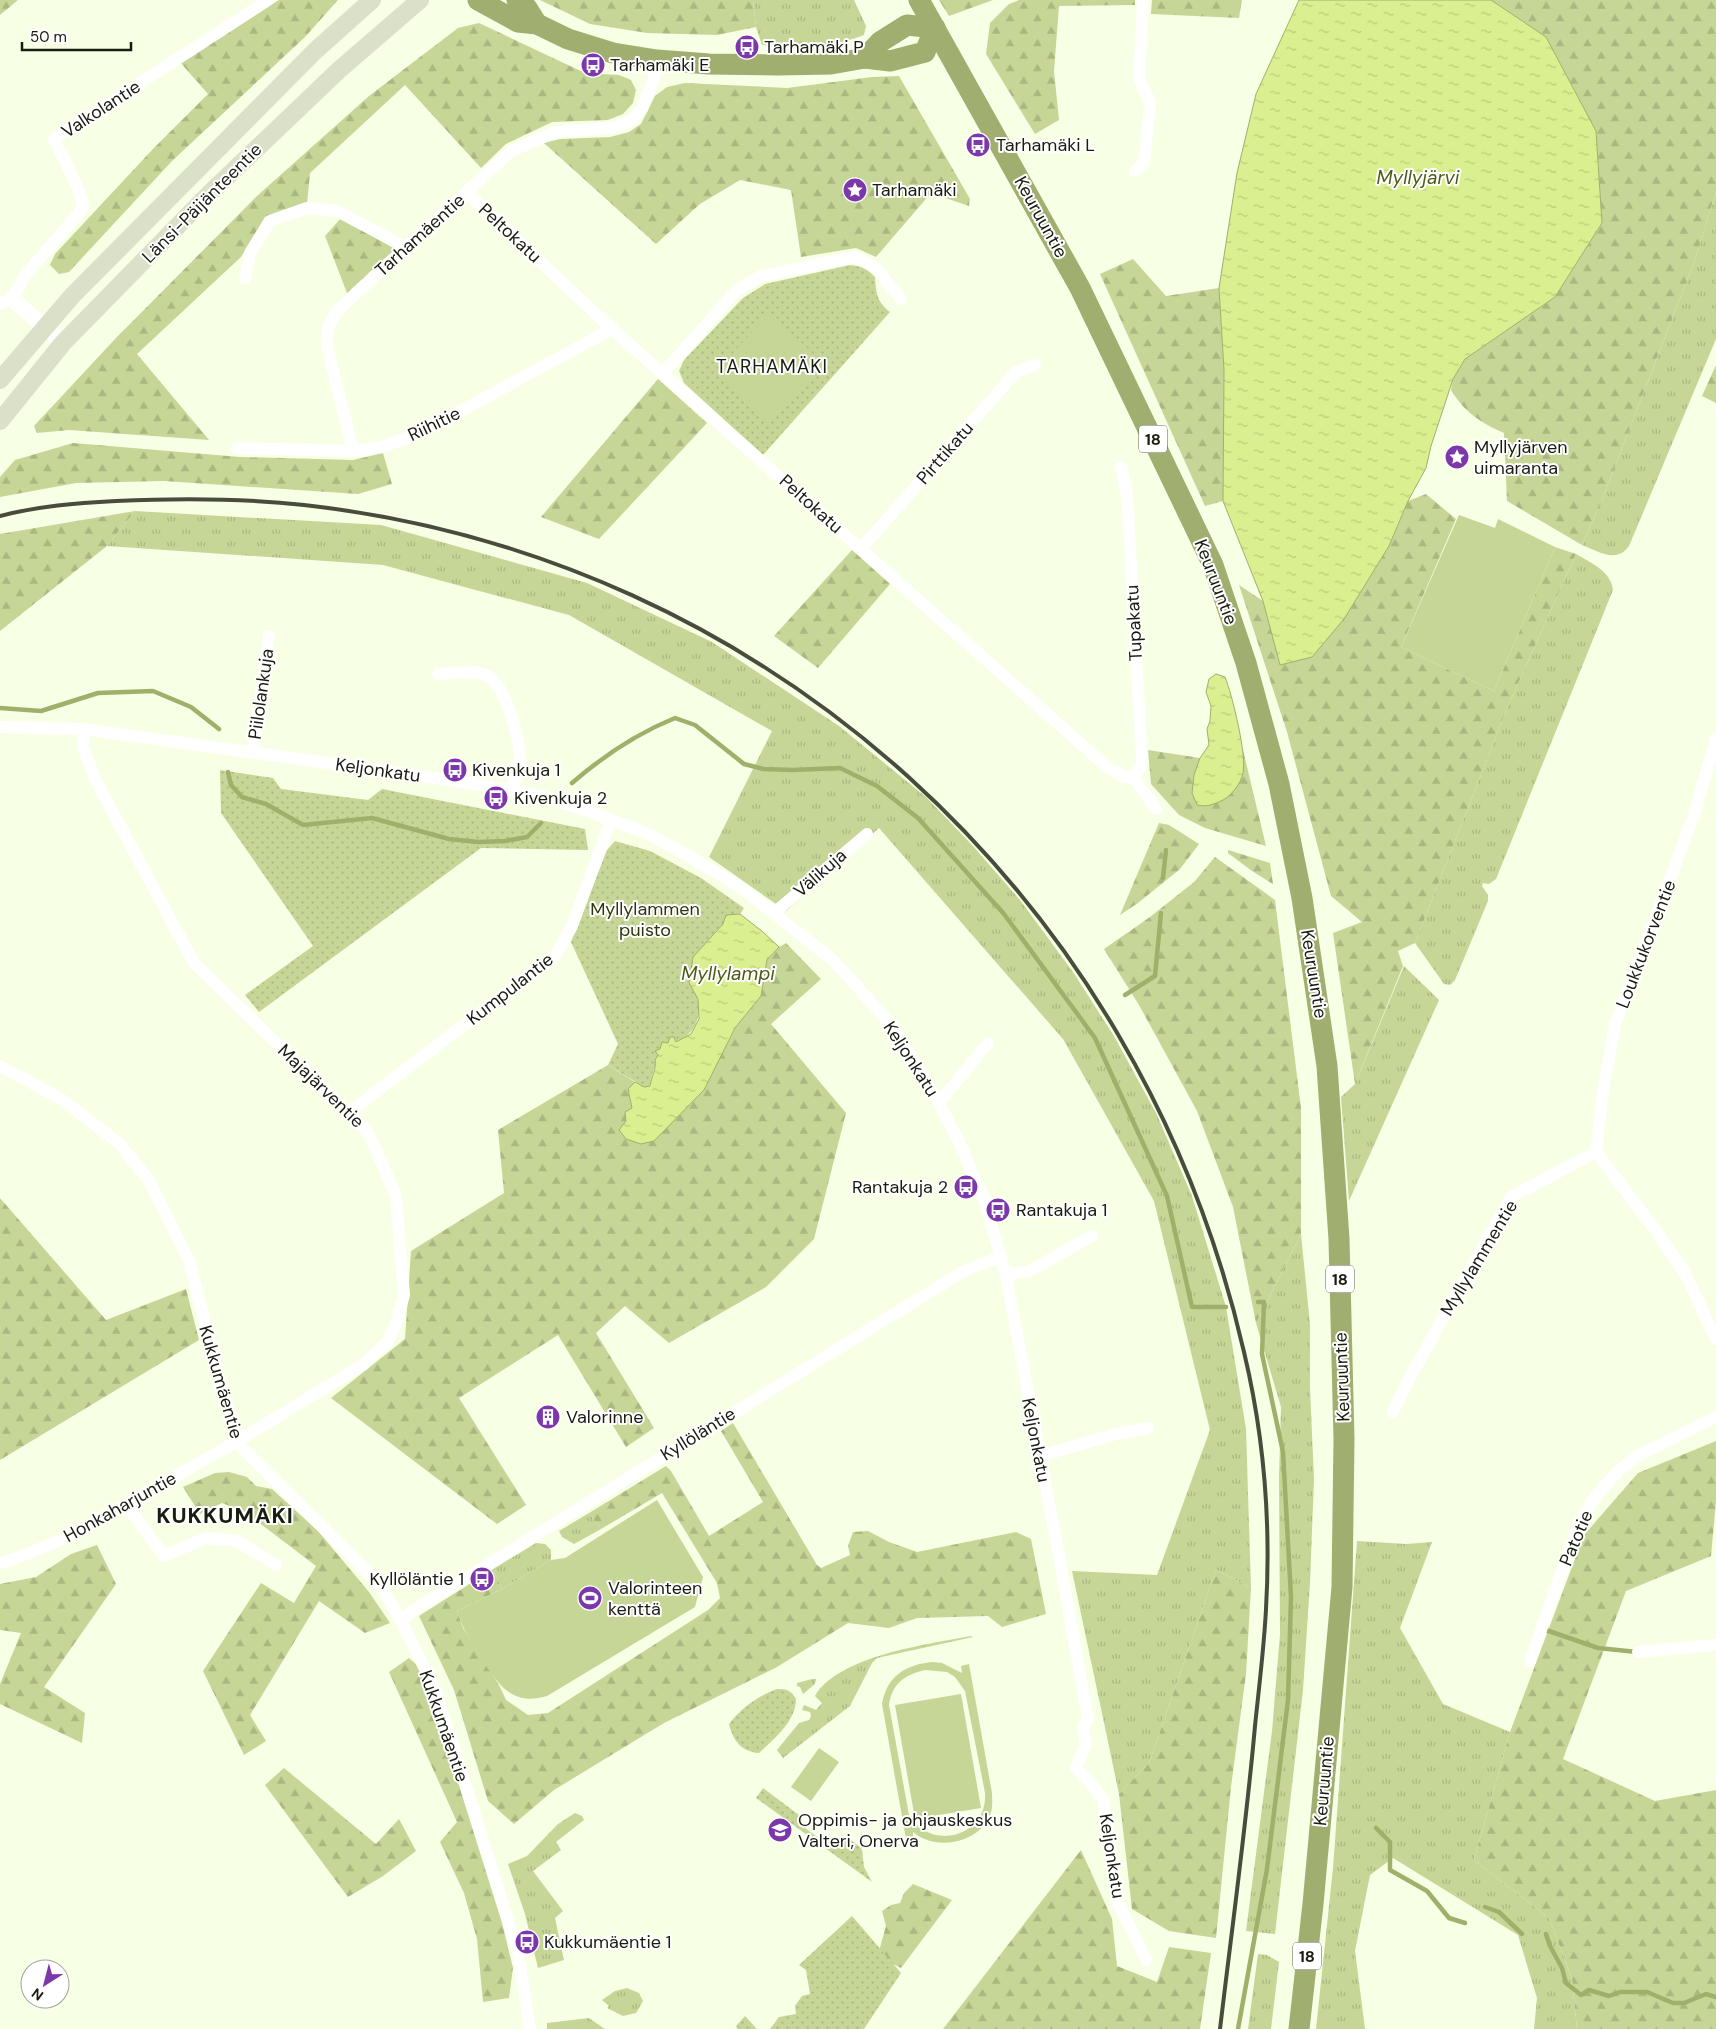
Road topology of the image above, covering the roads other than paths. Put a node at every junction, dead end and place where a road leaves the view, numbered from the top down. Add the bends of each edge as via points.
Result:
1 (268, 0) edge
2 (372, 0) edge
3 (420, 0) edge
4 (478, 0) edge
5 (517, 0) edge
6 (919, 0) edge
7 (1144, 0) edge
8 (537, 24) junction
9 (935, 28) junction
10 (865, 58) junction
11 (657, 60) junction
12 (1135, 171) dead end
13 (467, 193) junction
14 (407, 248) junction
15 (245, 278) dead end
16 (901, 299) dead end
17 (6, 302) edge
18 (45, 327) junction
19 (612, 330) junction
20 (63, 343) junction
21 (1035, 365) dead end
22 (663, 373) junction
23 (0, 380) edge
24 (0, 421) edge
25 (237, 448) dead end
26 (353, 451) junction
27 (1121, 467) dead end
28 (861, 549) junction
29 (269, 636) dead end
30 (438, 674) dead end
31 (0, 727) edge
32 (83, 730) junction
33 (1716, 739) edge
34 (253, 752) junction
35 (1133, 777) junction
36 (511, 790) junction
37 (1156, 808) dead end
38 (611, 820) junction
39 (867, 834) dead end
40 (774, 913) junction
41 (988, 1043) dead end
42 (0, 1066) edge
43 (939, 1103) junction
44 (348, 1113) junction
45 (1596, 1152) junction
46 (1092, 1236) dead end
47 (1001, 1257) junction
48 (1006, 1276) junction
49 (1716, 1339) edge
50 (1393, 1412) dead end
51 (1716, 1417) edge
52 (1148, 1428) dead end
53 (236, 1442) junction
54 (1040, 1456) junction
55 (131, 1511) dead end
56 (0, 1563) edge
57 (276, 1565) dead end
58 (402, 1621) junction
59 (1716, 1645) edge
60 (1638, 1652) dead end
61 (1530, 1661) dead end
62 (1146, 1960) dead end
63 (530, 2029) edge
64 (1298, 2029) edge

1 - 17 street, Valkolantie via 54,139 83,203 79,213
2 - 18 main road, Länsi-Päijänteentie via 315,51
3 - 20 main road, Länsi-Päijänteentie via 339,70 229,174
4 - 8 highway via 518,22
5 - 8 highway via 527,8
6 - 9 highway, Keuruuntie / 18
7 - 12 street via 1139,77 1150,104 1144,163
8 - 11 highway via 568,39 613,53
9 - 10 highway via 907,25 880,42
9 - 10 highway via 925,52 890,61
9 - 64 highway, Keuruuntie / 18 via 1080,288 1213,565 1246,662 1279,784 1302,898 1328,1066 1339,1239 1344,1439 1342,1587 1313,1904
10 - 11 highway via 831,64 777,65
11 - 13 street, Tarhamäentie via 654,79 642,108 631,121 613,128 555,132 520,147 511,151
13 - 14 street, Tarhamäentie
13 - 19 street, Peltokatu
14 - 15 street via 337,211 307,208 270,221 250,253
14 - 26 street, Tarhamäentie via 337,311 328,327 327,346
16 - 22 street via 875,267 854,257 761,276 737,290
17 - 18 street
18 - 20 street
18 - 23 main road, Länsi-Päijänteentie
19 - 22 street, Peltokatu
19 - 26 street, Riihitie via 418,434 380,447
20 - 24 main road, Länsi-Päijänteentie
21 - 28 street, Pirttikatu via 1016,372
22 - 28 street, Peltokatu
25 - 26 street, Riihitie
27 - 35 street, Tupakatu via 1127,495 1142,760
28 - 35 street, Peltokatu via 1107,766 1124,777
29 - 34 street, Piilolankuja
30 - 36 street via 476,673 496,682 518,739 521,762
31 - 32 street, Keljonkatu
32 - 34 street, Keljonkatu
32 - 44 street, Majajärventie via 83,746 95,779 194,963
33 - 45 street, Loukkukorventie via 1694,815 1615,1025
34 - 36 street, Keljonkatu
35 - 37 street
36 - 38 street, Keljonkatu via 545,797
38 - 40 street, Keljonkatu via 644,832 688,855 740,887
38 - 44 street, Kumpulantie via 572,926 555,956
39 - 40 street, Välikuja
40 - 43 street, Keljonkatu via 833,960 895,1029
41 - 43 street
42 - 53 street, Kukkumäentie via 61,1099 119,1143 150,1182 189,1262
43 - 47 street, Keljonkatu via 984,1200
44 - 53 street, Majajärventie via 368,1132 396,1196 404,1294 396,1323 388,1341 364,1364
45 - 49 street via 1685,1273
45 - 50 street, Myllylammentie via 1511,1197
46 - 48 street via 1028,1272
47 - 48 street, Keljonkatu
47 - 58 street, Kyllöläntie via 964,1271 411,1612
48 - 54 street, Keljonkatu
51 - 61 street, Patotie via 1637,1456 1596,1496 1579,1523
52 - 54 street
53 - 56 street, Honkaharjuntie via 68,1537
53 - 58 street, Kukkumäentie via 379,1583
54 - 62 street, Keljonkatu via 1088,1719 1084,1728 1086,1744 1076,1768 1104,1800 1118,1902
55 - 57 street via 164,1556 206,1538 237,1541
58 - 63 street, Kukkumäentie via 436,1692 518,1952
59 - 60 street

